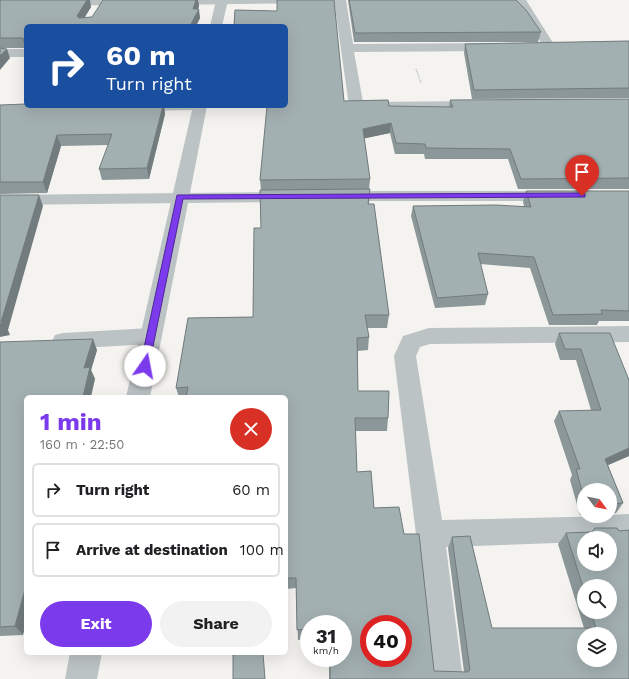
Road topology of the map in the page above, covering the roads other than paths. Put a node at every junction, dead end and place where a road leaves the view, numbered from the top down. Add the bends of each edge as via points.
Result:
1 (318, 0) edge
2 (340, 0) edge
3 (516, 0) edge
4 (520, 0) edge
5 (222, 1) edge
6 (102, 2) junction
7 (142, 2) edge
8 (158, 2) edge
9 (0, 3) edge
10 (95, 14) edge
11 (216, 24) edge
12 (534, 46) edge
13 (550, 46) junction
14 (565, 46) edge
15 (503, 47) edge
16 (348, 48) junction
17 (0, 53) edge
18 (24, 53) edge
19 (497, 104) edge
20 (200, 108) edge
21 (574, 196) edge
22 (180, 197) junction
23 (0, 200) edge
24 (629, 334) edge
25 (151, 336) junction
26 (40, 343) edge
27 (138, 395) edge
28 (629, 527) edge
29 (430, 534) junction
30 (86, 655) edge
31 (81, 679) edge
32 (447, 679) edge

1 - 5 street
2 - 16 street
3 - 4 street
4 - 13 street
5 - 8 street
5 - 11 street
6 - 7 street
6 - 9 street
6 - 10 street
12 - 13 street
13 - 14 street
15 - 16 street
16 - 19 street via 356,106
17 - 18 street
20 - 22 street
21 - 22 street
22 - 23 street
22 - 25 street
24 - 29 street via 429,336 411,342 405,356
25 - 26 street
25 - 27 street
28 - 29 street
29 - 32 street
30 - 31 street

